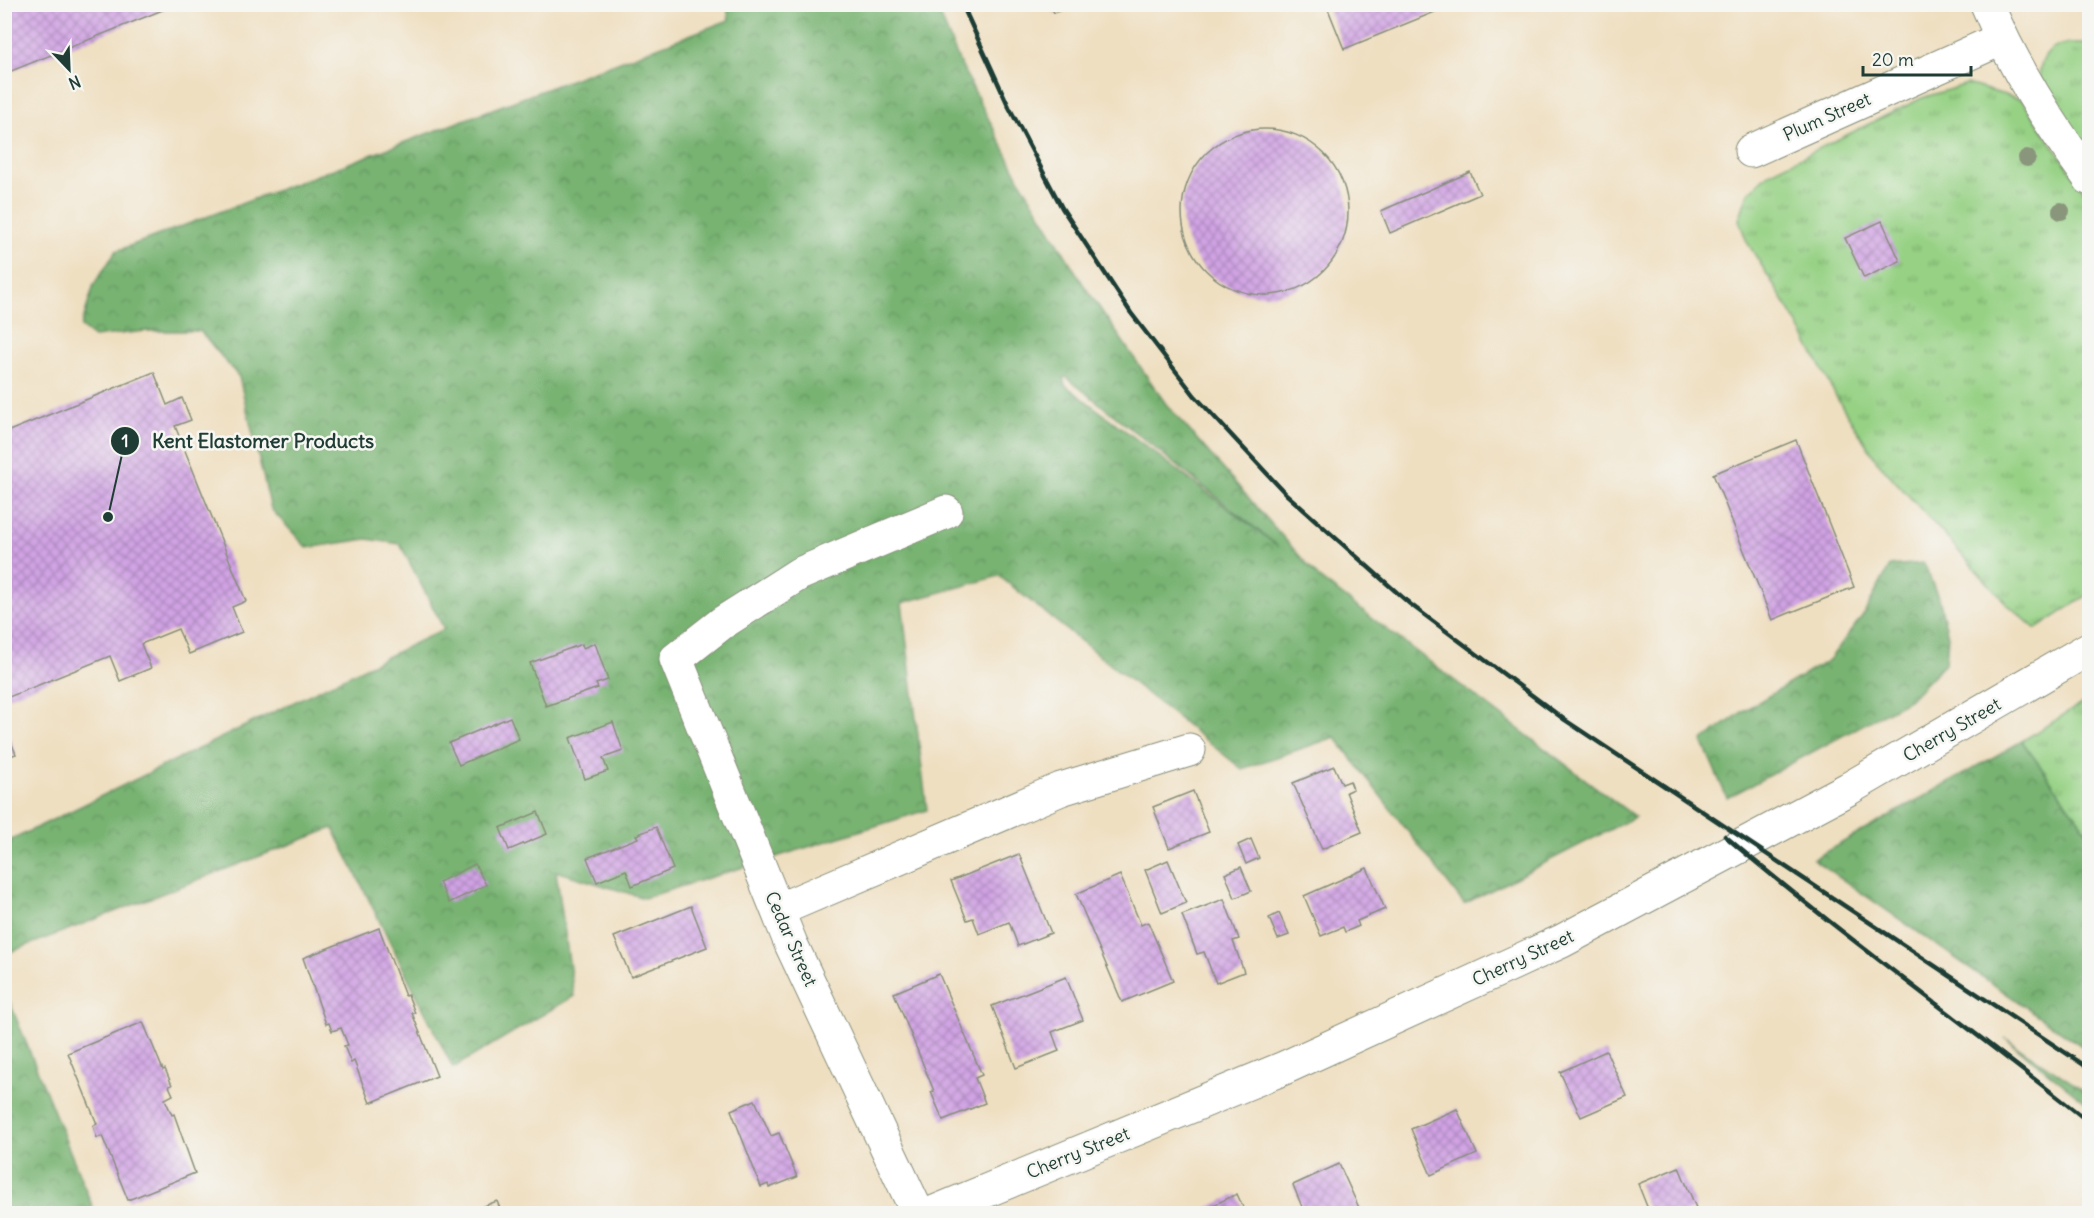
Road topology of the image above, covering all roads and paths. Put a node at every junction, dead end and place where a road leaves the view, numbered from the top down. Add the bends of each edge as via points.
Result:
1 (1987, 4) edge
2 (2001, 39) junction
3 (1751, 151) dead end
4 (2090, 179) edge
5 (946, 512) dead end
6 (2090, 648) edge
7 (1189, 750) dead end
8 (778, 910) junction
9 (918, 1214) edge
10 (930, 1214) edge

1 - 2 street
2 - 3 street, Plum Street
2 - 4 street via 2061,139
5 - 8 street, Cedar Street via 799,574 676,658
6 - 10 street, Cherry Street via 1848,789 1562,941 1284,1068
7 - 8 street via 1061,789
8 - 9 street, Cedar Street

